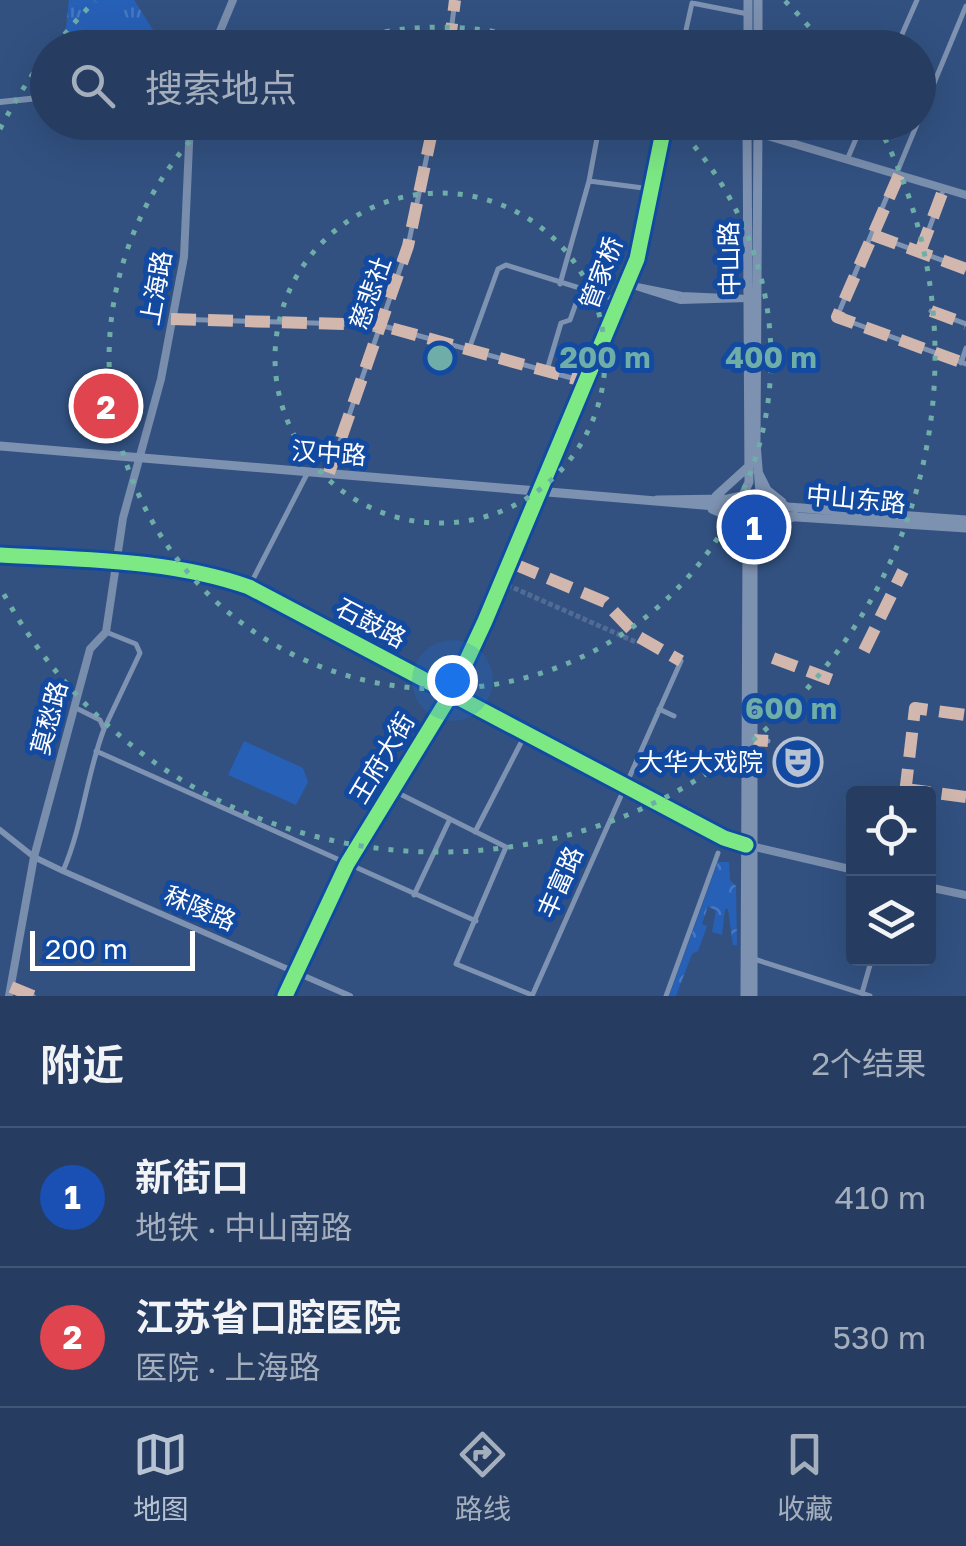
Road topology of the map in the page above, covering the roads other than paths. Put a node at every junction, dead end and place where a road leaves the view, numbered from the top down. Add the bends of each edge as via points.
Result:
1 (233, 0) edge
2 (454, 0) edge
3 (748, 0) edge
4 (758, 0) edge
5 (917, 0) edge
6 (692, 1) edge
7 (966, 6) edge
8 (748, 14) junction
9 (220, 30) edge
10 (450, 30) edge
11 (686, 30) edge
12 (748, 30) edge
13 (758, 30) edge
14 (904, 30) edge
15 (936, 82) edge
16 (30, 99) edge
17 (0, 102) edge
18 (189, 140) edge
19 (430, 140) edge
20 (597, 140) edge
21 (662, 140) edge
22 (752, 140) edge
23 (752, 140) edge
24 (789, 140) edge
25 (855, 140) edge
26 (913, 140) edge
27 (847, 160) junction
28 (899, 175) junction
29 (589, 181) junction
30 (944, 188) junction
31 (652, 189) junction
32 (966, 195) edge
33 (873, 236) junction
34 (920, 252) junction
35 (966, 269) edge
36 (560, 284) junction
37 (626, 284) junction
38 (580, 292) junction
39 (749, 298) junction
40 (618, 300) junction
41 (931, 312) dead end
42 (171, 320) junction
43 (966, 324) edge
44 (380, 325) junction
45 (966, 348) edge
46 (469, 349) junction
47 (964, 364) edge
48 (547, 370) junction
49 (586, 382) junction
50 (0, 446) edge
51 (141, 458) junction
52 (752, 464) junction
53 (308, 472) junction
54 (329, 473) junction
55 (538, 488) junction
56 (754, 501) junction
57 (704, 502) junction
58 (799, 511) junction
59 (742, 512) junction
60 (966, 520) edge
61 (966, 528) edge
62 (750, 545) junction
63 (0, 556) edge
64 (116, 562) junction
65 (249, 587) junction
66 (106, 632) junction
67 (681, 662) dead end
68 (450, 694) junction
69 (72, 706) junction
70 (659, 710) junction
71 (674, 716) dead end
72 (104, 729) junction
73 (526, 732) junction
74 (754, 740) junction
75 (768, 741) dead end
76 (96, 752) junction
77 (625, 784) junction
78 (392, 790) junction
79 (449, 820) junction
80 (0, 830) edge
81 (475, 832) junction
82 (751, 846) junction
83 (718, 853) dead end
84 (34, 858) junction
85 (348, 864) junction
86 (846, 868) edge
87 (63, 872) junction
88 (936, 889) edge
89 (414, 895) junction
90 (966, 895) edge
91 (476, 921) junction
92 (749, 957) junction
93 (870, 966) edge
94 (295, 969) junction
95 (10, 992) edge
96 (862, 995) edge
97 (33, 996) edge
98 (284, 996) edge
99 (350, 996) edge
100 (532, 996) edge
101 (666, 996) edge
102 (745, 996) edge
103 (753, 996) edge
104 (870, 996) edge

1 - 9 main road
2 - 10 street
3 - 8 main road
4 - 13 main road
5 - 14 street
6 - 8 street
6 - 11 street
7 - 15 street
8 - 12 main road
16 - 17 street
18 - 42 main road, 上海路 via 184,257
19 - 44 street, 慈悲社 via 408,246
20 - 29 street
21 - 31 street, 管家桥
22 - 39 main road, 中山路
23 - 52 main road, 中山路
24 - 27 main road
25 - 27 street
26 - 28 street
27 - 28 main road
28 - 30 main road
28 - 33 street
29 - 31 street
29 - 36 street
30 - 32 main road
30 - 34 street
31 - 37 street, 管家桥
33 - 34 street
33 - 47 street via 837,318
34 - 35 street
36 - 38 street
36 - 46 street via 506,265 498,269
37 - 39 street
37 - 40 street, 管家桥
38 - 40 street
38 - 48 street via 570,320 561,322
39 - 52 main road, 中山路
40 - 49 street, 管家桥
41 - 43 street
42 - 44 street
42 - 51 main road, 上海路
44 - 46 street
44 - 54 street, 慈悲社
45 - 47 street
46 - 48 street
48 - 49 street
49 - 55 street, 管家桥
50 - 51 main road, 汉中路
51 - 53 main road, 汉中路
51 - 64 main road, 莫愁路
52 - 56 main road, 中山路
52 - 56 main road, 中山路
52 - 57 main road via 726,491
52 - 58 main road via 767,490
53 - 54 main road, 汉中路
53 - 65 street
54 - 55 main road, 汉中路
55 - 57 main road, 汉中路
55 - 68 street, 王府大街 via 504,584
56 - 57 main road, 汉中路
56 - 58 main road, 中山东路
56 - 58 main road, 中山东路
56 - 59 main road, 中山东路
56 - 59 main road, 中山路
56 - 62 main road
57 - 59 main road, 汉中路
57 - 62 main road
58 - 60 main road, 中山东路
58 - 61 main road, 中山东路
58 - 62 main road
59 - 62 main road, 中山路
62 - 74 main road
62 - 82 main road
63 - 64 street, 石鼓路
64 - 65 street, 石鼓路
64 - 66 main road, 莫愁路
65 - 68 street, 石鼓路
66 - 69 main road, 莫愁路 via 90,648
66 - 72 street via 136,644 140,653
67 - 70 street, 丰富路
68 - 73 street, 石鼓路
68 - 78 street, 王府大街
69 - 72 street
69 - 84 main road, 莫愁路
70 - 71 street
70 - 77 street, 丰富路
72 - 76 street
73 - 77 street, 石鼓路
73 - 81 street
74 - 75 street
74 - 82 main road
76 - 85 street
76 - 87 street via 80,830
77 - 82 street, 石鼓路
77 - 100 street, 丰富路
78 - 79 street
78 - 85 street, 王府大街
79 - 81 street
79 - 89 street
80 - 84 street, 秣陵路
81 - 91 street via 506,847
82 - 86 main road
82 - 92 main road
83 - 101 street
84 - 87 street, 秣陵路
84 - 95 main road, 莫愁路
85 - 89 street
85 - 94 street, 王府大街
87 - 94 street, 秣陵路
88 - 90 main road
89 - 91 street
91 - 100 street via 456,964
92 - 96 street
92 - 102 main road
92 - 103 main road
93 - 96 street
94 - 98 street, 王府大街
94 - 99 street, 秣陵路
95 - 97 street
96 - 104 street

